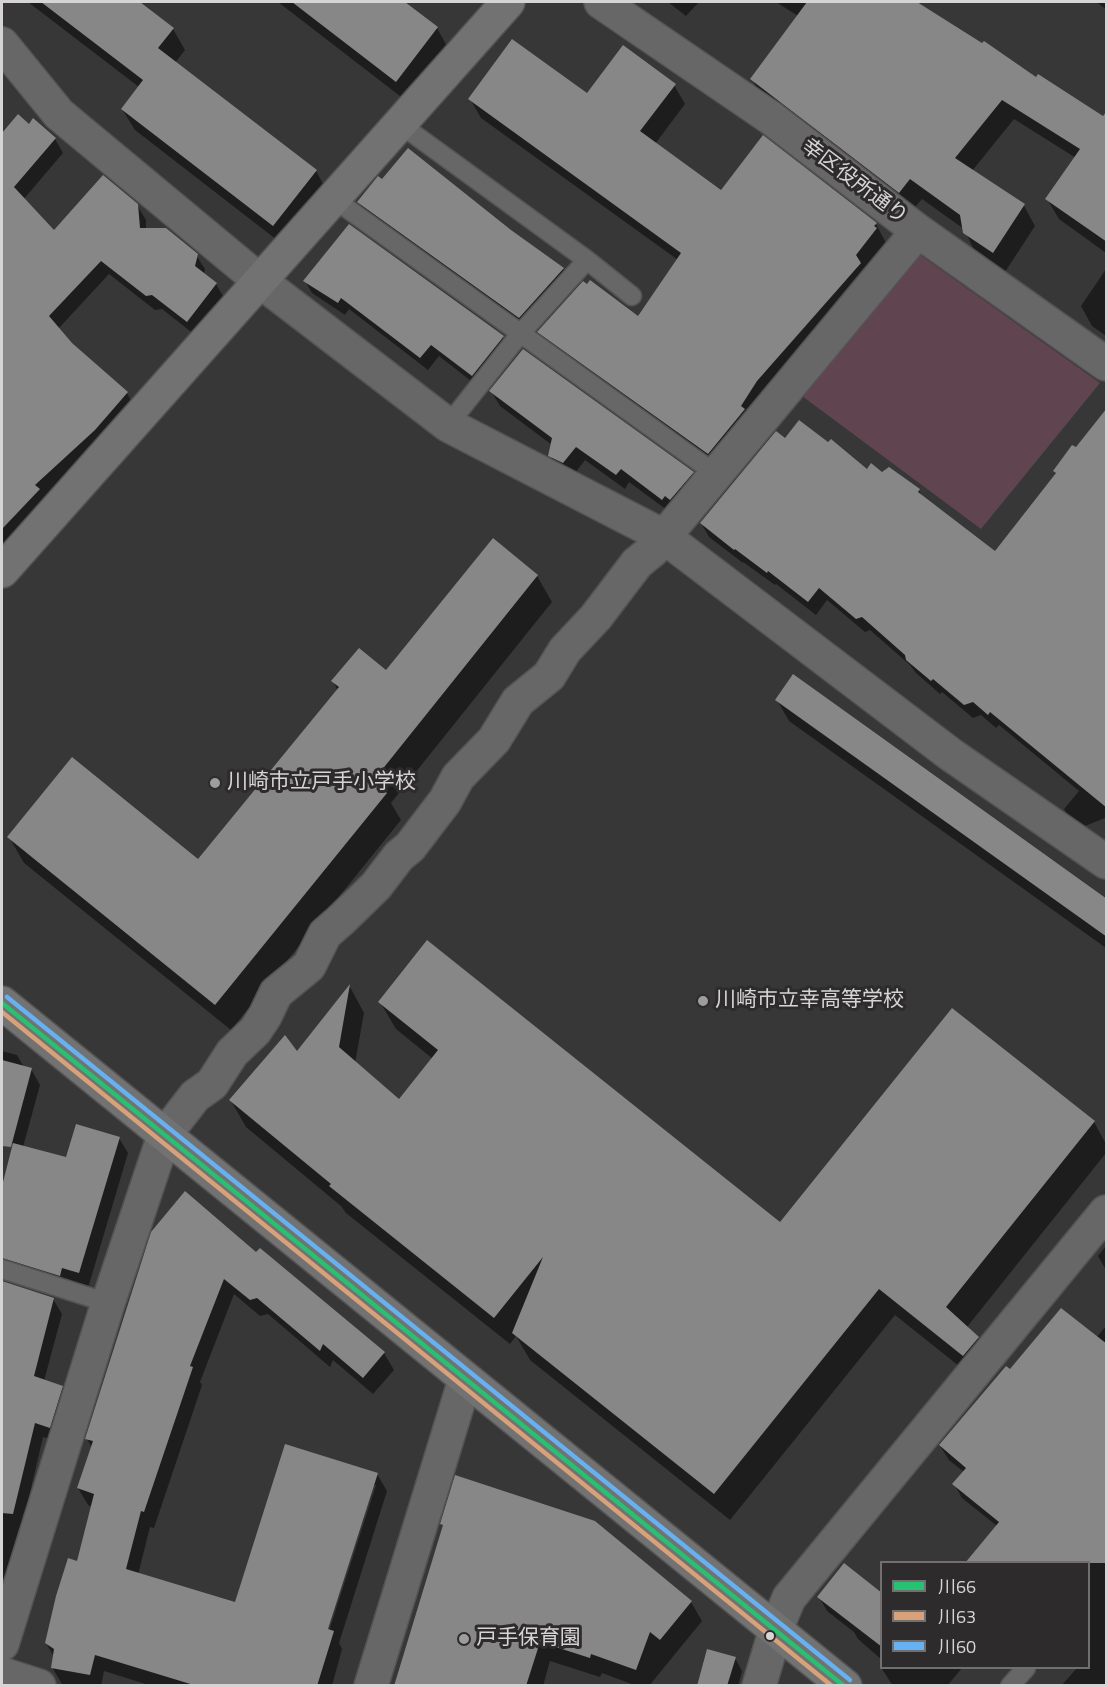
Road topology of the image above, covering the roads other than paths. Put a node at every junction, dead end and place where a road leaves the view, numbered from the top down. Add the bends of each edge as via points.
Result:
1 (508, 2) edge
2 (601, 2) edge
3 (2, 44) edge
4 (400, 124) junction
5 (334, 199) junction
6 (918, 231) junction
7 (587, 260) junction
8 (260, 280) junction
9 (632, 296) dead end
10 (520, 334) junction
11 (1107, 364) edge
12 (448, 425) junction
13 (716, 474) junction
14 (663, 536) junction
15 (2, 571) edge
16 (1107, 862) edge
17 (2, 1003) edge
18 (164, 1136) junction
19 (1107, 1212) edge
20 (2, 1269) edge
21 (108, 1303) junction
22 (465, 1380) junction
23 (776, 1629) junction
24 (2, 1644) edge
25 (1025, 1669) edge
26 (2, 1674) edge
27 (844, 1685) edge
28 (39, 1686) edge
29 (371, 1686) edge
30 (759, 1686) edge
31 (1010, 1686) edge

1 - 4 street
2 - 6 street, 幸区役所通り via 771,118
3 - 8 street via 59,114
4 - 5 street
4 - 7 lane
5 - 8 street
5 - 10 lane
6 - 11 street, 幸区役所通り
6 - 13 street
7 - 9 lane
7 - 10 lane
8 - 12 street
8 - 15 street
10 - 12 lane
10 - 13 lane
12 - 14 street
13 - 14 street
14 - 16 street via 950,754
14 - 18 street via 565,650 549,676 518,701 494,740 458,777 410,847 325,934 309,966 276,993 255,1031
17 - 18 street
18 - 21 street
18 - 22 street
19 - 23 street via 789,1598
20 - 21 lane
21 - 24 street
22 - 23 street
22 - 29 street
23 - 27 street
23 - 30 street
25 - 31 lane
26 - 28 street

